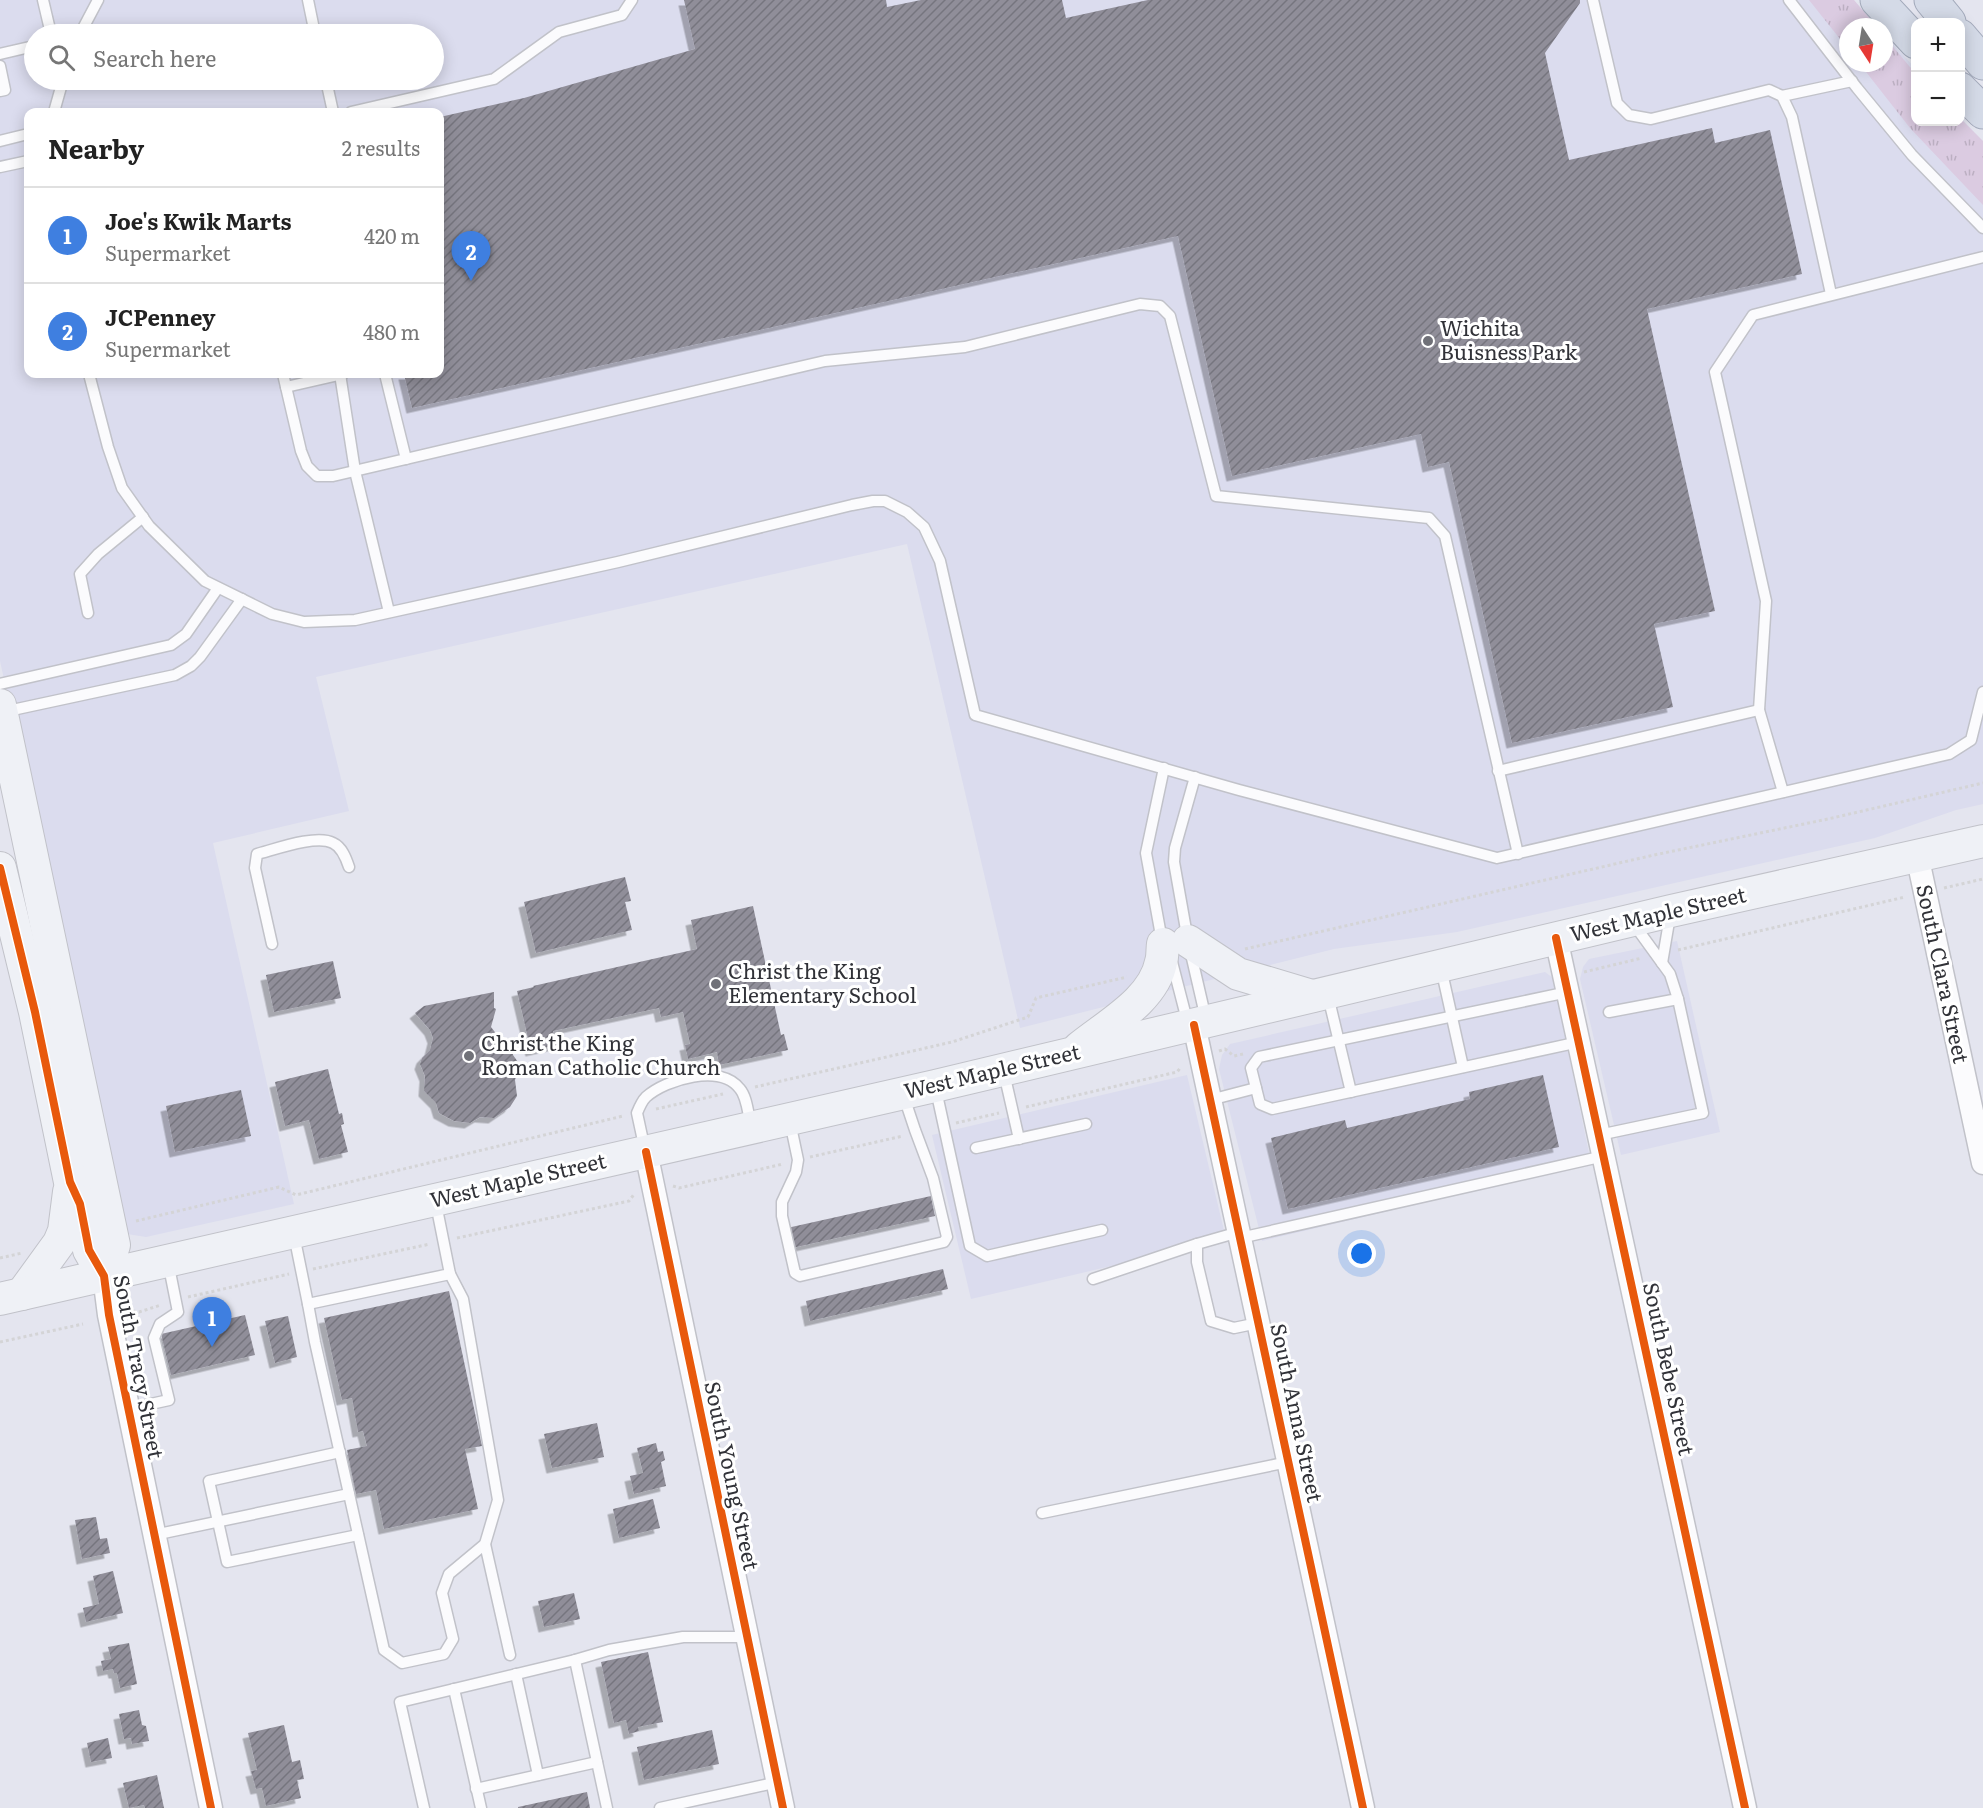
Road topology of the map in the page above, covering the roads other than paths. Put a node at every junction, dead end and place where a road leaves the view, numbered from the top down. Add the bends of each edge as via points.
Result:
1 (43, 0) edge
2 (98, 0) edge
3 (308, 0) edge
4 (632, 0) edge
5 (1593, 0) edge
6 (1789, 0) edge
7 (1877, 0) edge
8 (1931, 0) edge
9 (1946, 18) edge
10 (49, 24) edge
11 (85, 24) edge
12 (313, 24) edge
13 (1911, 37) edge
14 (1965, 42) edge
15 (24, 48) edge
16 (0, 54) edge
17 (1983, 63) edge
18 (0, 66) edge
19 (1852, 81) junction
20 (60, 90) edge
21 (328, 90) edge
22 (0, 91) edge
23 (1965, 94) edge
24 (1782, 96) junction
25 (55, 108) edge
26 (332, 108) edge
27 (368, 108) edge
28 (1983, 112) edge
29 (24, 135) edge
30 (0, 141) edge
31 (24, 162) edge
32 (0, 167) edge
33 (1983, 228) edge
34 (1983, 257) edge
35 (1831, 294) junction
36 (90, 378) edge
37 (284, 378) edge
38 (324, 378) edge
39 (342, 378) edge
40 (386, 378) edge
41 (286, 387) junction
42 (406, 459) junction
43 (355, 471) junction
44 (143, 517) junction
45 (218, 588) junction
46 (242, 599) junction
47 (389, 612) junction
48 (88, 613) dead end
49 (1983, 692) edge
50 (0, 704) edge
51 (1759, 710) junction
52 (1164, 768) junction
53 (1498, 771) junction
54 (1196, 777) junction
55 (1783, 792) junction
56 (1983, 841) edge
57 (1518, 854) junction
58 (1917, 855) junction
59 (348, 867) dead end
60 (0, 868) edge
61 (1671, 910) junction
62 (1631, 920) junction
63 (1556, 938) junction
64 (1175, 942) junction
65 (272, 944) dead end
66 (1660, 957) junction
67 (1441, 966) junction
68 (1566, 984) junction
69 (1320, 995) junction
70 (1678, 999) junction
71 (1609, 1012) dead end
72 (1452, 1016) junction
73 (1196, 1024) junction
74 (1338, 1040) junction
75 (1579, 1042) junction
76 (1070, 1054) junction
77 (1463, 1067) junction
78 (1004, 1070) junction
79 (935, 1086) junction
80 (1256, 1088) junction
81 (1351, 1092) junction
82 (903, 1093) junction
83 (1210, 1100) junction
84 (790, 1119) junction
85 (1086, 1124) dead end
86 (752, 1128) junction
87 (1020, 1138) junction
88 (1602, 1145) junction
89 (976, 1148) dead end
90 (646, 1152) junction
91 (1983, 1163) edge
92 (70, 1182) junction
93 (435, 1200) junction
94 (1102, 1230) dead end
95 (294, 1233) junction
96 (1239, 1235) junction
97 (1197, 1244) junction
98 (168, 1262) junction
99 (450, 1274) junction
100 (104, 1276) junction
101 (1093, 1280) dead end
102 (11, 1297) edge
103 (308, 1304) junction
104 (1258, 1323) junction
105 (128, 1409) junction
106 (340, 1452) junction
107 (1288, 1462) junction
108 (349, 1494) junction
109 (1042, 1513) dead end
110 (218, 1522) junction
111 (154, 1535) junction
112 (358, 1535) junction
113 (484, 1544) junction
114 (747, 1637) junction
115 (510, 1655) dead end
116 (575, 1660) junction
117 (516, 1674) junction
118 (453, 1689) junction
119 (597, 1762) junction
120 (538, 1775) junction
121 (778, 1782) junction
122 (476, 1789) junction
123 (211, 1808) edge
124 (424, 1808) edge
125 (481, 1808) edge
126 (607, 1808) edge
127 (660, 1808) edge
128 (783, 1808) edge
129 (1363, 1808) edge
130 (1744, 1808) edge

1 - 10 lane
2 - 11 lane
3 - 12 lane
4 - 27 lane via 622,15 559,32 494,79
5 - 24 lane via 1617,103 1629,115 1651,119 1769,90
6 - 19 lane
7 - 13 highway
8 - 9 highway
14 - 17 highway
15 - 16 lane
18 - 22 lane via 5,90
19 - 24 lane
19 - 33 lane via 1912,154
20 - 25 lane
21 - 26 lane
23 - 28 highway
24 - 35 lane via 1792,117
29 - 30 lane
31 - 32 lane
34 - 35 lane
35 - 51 lane via 1753,315 1714,372 1766,601
36 - 44 lane via 122,488
37 - 41 lane
38 - 41 lane
39 - 43 lane
40 - 42 lane
41 - 43 lane via 308,466 317,476
42 - 43 lane
42 - 53 lane via 825,361 965,347 1140,304 1160,306 1170,316 1216,496 1429,518 1445,536
43 - 47 lane
44 - 45 lane via 205,581
44 - 48 lane via 80,573
45 - 46 lane
45 - 50 lane via 186,634 171,645
46 - 47 lane via 272,614 304,622 355,620
46 - 50 lane via 200,657 175,675
47 - 52 lane via 885,501 907,512 924,528 940,561 975,715
49 - 55 lane via 1971,740 1949,754
50 - 100 main road, South Tracy Street via 114,1245
51 - 53 lane
51 - 55 lane
52 - 54 lane
52 - 64 lane via 1146,853
53 - 57 lane
54 - 57 lane via 1459,850 1497,858
54 - 64 lane via 1175,848
55 - 57 lane
56 - 58 main road, West Maple Street
58 - 61 main road, West Maple Street
58 - 91 street, South Clara Street
59 - 65 lane via 345,855 334,843 318,839 257,854 255,868
60 - 92 main road, South Tracy Street
61 - 62 main road, West Maple Street
61 - 66 lane
62 - 63 main road, West Maple Street
62 - 66 lane
63 - 67 main road, West Maple Street
63 - 68 street, South Bebe Street
64 - 69 main road via 1238,974
64 - 73 lane
64 - 73 lane via 1172,960
64 - 76 main road via 1143,997
66 - 70 lane
67 - 69 main road, West Maple Street
67 - 72 lane
68 - 72 lane
68 - 75 street, South Bebe Street
69 - 73 main road, West Maple Street
69 - 74 lane
70 - 71 lane
70 - 88 lane via 1703,1113
72 - 74 lane
72 - 77 lane
73 - 76 main road, West Maple Street
73 - 83 street, South Anna Street
74 - 80 lane via 1259,1057 1251,1068
74 - 81 lane
75 - 77 lane
75 - 88 street, South Bebe Street
76 - 78 main road, West Maple Street
77 - 81 lane
78 - 79 main road, West Maple Street
78 - 87 lane
79 - 82 main road, West Maple Street
79 - 94 lane via 970,1246 987,1256
80 - 81 lane via 1260,1104 1272,1109
80 - 83 lane
82 - 84 main road, West Maple Street
82 - 84 lane via 938,1195 947,1237 944,1242 800,1276 795,1273 782,1216 782,1202 798,1160
83 - 96 street, South Anna Street
84 - 86 main road, West Maple Street
85 - 87 lane
86 - 90 main road, West Maple Street
86 - 90 lane via 741,1090 732,1081 706,1075 665,1085 644,1099 637,1113
87 - 89 lane
88 - 96 lane
88 - 130 street, South Bebe Street
90 - 93 main road, West Maple Street
90 - 114 street, South Young Street
92 - 100 main road, South Tracy Street via 80,1204 89,1250
92 - 102 main road via 59,1243
93 - 95 main road, West Maple Street
93 - 99 lane
95 - 98 main road, West Maple Street
95 - 103 lane
96 - 97 lane
96 - 104 street, South Anna Street
97 - 101 lane
97 - 104 lane via 1197,1262 1211,1321 1234,1328
98 - 100 main road, West Maple Street
98 - 105 lane via 178,1312 160,1324 154,1338 169,1400
99 - 103 lane
99 - 113 lane via 463,1299 498,1500
100 - 102 main road, West Maple Street
100 - 105 street, South Tracy Street
103 - 106 lane
104 - 107 street, South Anna Street
105 - 111 street, South Tracy Street
106 - 108 lane
106 - 110 lane via 209,1480
107 - 109 lane
107 - 129 street, South Anna Street
108 - 110 lane
108 - 112 lane
110 - 111 lane
110 - 112 lane via 227,1562
111 - 123 street, South Tracy Street
112 - 113 lane via 384,1650 402,1663 444,1654 453,1639 442,1593 449,1574
113 - 115 lane
114 - 116 lane via 683,1637
114 - 121 street, South Young Street
116 - 117 lane
116 - 119 lane
117 - 118 lane
117 - 120 lane
118 - 122 lane
118 - 124 lane via 400,1702
119 - 120 lane
119 - 126 lane
120 - 122 lane
121 - 127 lane
121 - 128 street, South Young Street
122 - 125 lane

